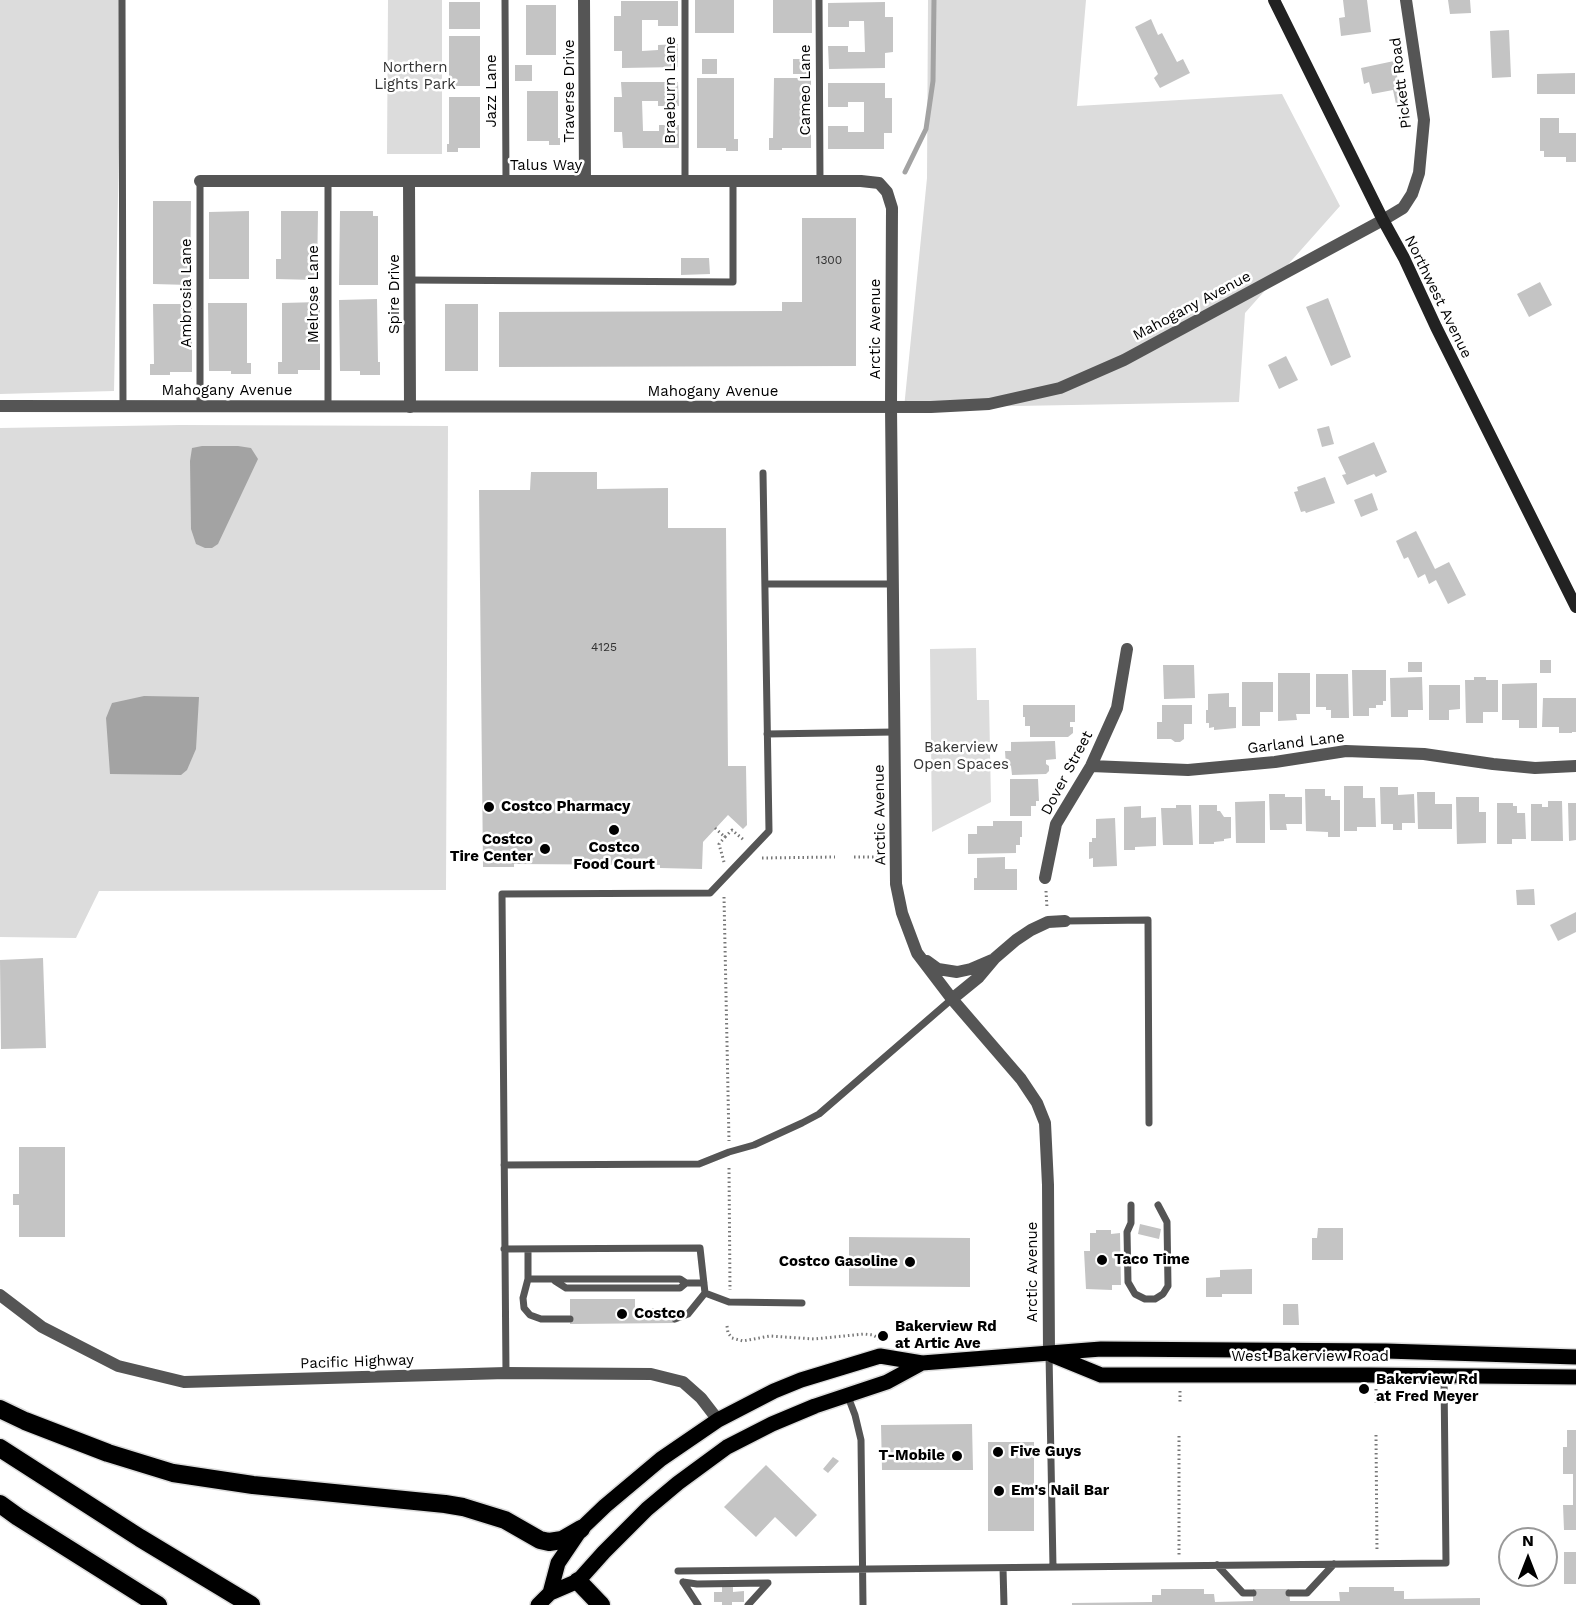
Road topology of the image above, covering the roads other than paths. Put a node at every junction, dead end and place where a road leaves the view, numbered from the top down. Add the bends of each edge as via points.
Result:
1 (122, 0) edge
2 (505, 0) edge
3 (585, 0) edge
4 (685, 0) edge
5 (819, 0) edge
6 (1274, 0) edge
7 (1406, 0) edge
8 (200, 181) joint
9 (328, 181) junction
10 (409, 181) junction
11 (506, 181) junction
12 (585, 181) junction
13 (684, 181) junction
14 (733, 181) junction
15 (820, 181) junction
16 (887, 192) joint
17 (1383, 220) junction
18 (410, 280) junction
19 (0, 406) edge
20 (123, 406) junction
21 (200, 406) junction
22 (328, 406) junction
23 (410, 407) junction
24 (891, 407) junction
25 (763, 474) dead end
26 (765, 584) junction
27 (894, 584) junction
28 (1576, 607) edge
29 (1127, 649) dead end
30 (894, 732) junction
31 (767, 734) junction
32 (1091, 766) junction
33 (1576, 766) edge
34 (1045, 878) road end
35 (1065, 921) joint
36 (917, 953) junction
37 (995, 958) junction
38 (952, 999) junction
39 (1149, 1124) dead end
40 (504, 1165) junction
41 (1131, 1205) dead end
42 (1158, 1205) dead end
43 (504, 1249) junction
44 (528, 1249) junction
45 (528, 1279) junction
46 (704, 1283) junction
47 (705, 1293) junction
48 (0, 1295) edge
49 (802, 1304) dead end
50 (570, 1319) dead end
51 (675, 1319) dead end
52 (1049, 1354) junction
53 (1559, 1356) junction
54 (1576, 1357) edge
55 (922, 1363) junction
56 (506, 1373) junction
57 (1444, 1376) junction
58 (1576, 1377) edge
59 (847, 1394) junction
60 (0, 1409) edge
61 (718, 1420) junction
62 (0, 1448) edge
63 (0, 1504) edge
64 (580, 1529) junction
65 (1334, 1564) junction
66 (1217, 1565) junction
67 (1053, 1567) junction
68 (1003, 1568) junction
69 (862, 1569) junction
70 (678, 1571) dead end
71 (578, 1581) junction
72 (550, 1593) junction
73 (1253, 1593) dead end
74 (1289, 1593) dead end
75 (158, 1605) edge
76 (251, 1605) edge
77 (538, 1605) edge
78 (600, 1605) edge
79 (698, 1605) edge
80 (748, 1605) edge
81 (862, 1605) edge
82 (1004, 1605) edge

1 - 20 lane
2 - 11 lane, Jazz Lane
3 - 12 street, Traverse Drive
4 - 13 lane, Braeburn Lane
5 - 15 lane, Cameo Lane
6 - 17 main road, Northwest Avenue
7 - 17 street, Pickett Road via 1424,120 1419,173 1403,208
8 - 9 street, Talus Way
8 - 21 lane, Ambrosia Lane
9 - 10 street, Talus Way
9 - 22 lane, Melrose Lane
10 - 11 street, Talus Way
10 - 18 street, Spire Drive
11 - 12 street, Talus Way
12 - 13 street, Talus Way
13 - 14 street, Talus Way
14 - 15 street, Talus Way
14 - 18 lane via 733,282
15 - 16 street, Talus Way via 879,183
16 - 24 street, Arctic Avenue via 892,208
17 - 24 street, Mahogany Avenue via 1140,352 1060,388 989,404
17 - 28 main road, Northwest Avenue
18 - 23 street, Spire Drive
19 - 20 street, Mahogany Avenue
20 - 21 street, Mahogany Avenue
21 - 22 street, Mahogany Avenue
22 - 23 street, Mahogany Avenue
23 - 24 street, Mahogany Avenue
24 - 27 street, Arctic Avenue
25 - 26 lane
26 - 27 lane
26 - 31 lane
27 - 30 street, Arctic Avenue
29 - 32 street, Dover Street via 1117,708
30 - 31 lane
30 - 36 street, Arctic Avenue via 896,884
31 - 40 lane via 770,831 710,893 502,894
32 - 33 street, Garland Lane via 1188,770 1346,751 1425,754 1535,768
32 - 34 street, Dover Street via 1056,824
35 - 37 street via 1048,922 1031,930
35 - 39 lane via 1148,920
36 - 37 street via 938,969 957,972
36 - 38 street, Arctic Avenue
37 - 38 street
38 - 40 lane via 819,1114 754,1145 699,1164
38 - 52 street, Arctic Avenue via 1021,1079 1045,1123
40 - 43 lane
41 - 42 lane via 1128,1282 1135,1294 1155,1299 1168,1286 1167,1222
43 - 44 lane
43 - 56 lane
44 - 45 lane
44 - 46 lane via 700,1248
45 - 46 lane via 680,1279
45 - 50 lane via 523,1298 530,1315
46 - 47 lane
47 - 49 lane via 729,1302
47 - 51 lane via 688,1314
48 - 56 street, Pacific Highway via 42,1327 118,1366 184,1382
52 - 53 main road, West Bakerview Road via 1101,1349
52 - 55 main road, West Bakerview Road
52 - 57 main road, West Bakerview Road via 1101,1375
52 - 67 lane, Arctic Avenue
53 - 54 main road, West Bakerview Road
53 - 57 main road via 1514,1367 1456,1366
55 - 59 main road, West Bakerview Road via 887,1382
55 - 61 main road, West Bakerview Road via 880,1356 801,1380
56 - 61 street, Pacific Highway via 651,1374 683,1382
57 - 58 main road, West Bakerview Road
57 - 65 lane via 1446,1563
59 - 69 lane via 861,1440
59 - 71 main road, West Bakerview Road via 727,1447 647,1509
60 - 64 highway via 108,1453 173,1473 454,1506 505,1520 549,1542 562,1540
61 - 64 main road, West Bakerview Road via 661,1459
62 - 76 highway
63 - 75 highway
64 - 72 main road, West Bakerview Road via 558,1563
65 - 66 lane
65 - 74 lane via 1307,1593
66 - 67 lane
66 - 73 lane via 1243,1593
67 - 68 lane
68 - 69 lane
68 - 82 lane
69 - 70 lane
69 - 81 lane
71 - 72 main road, West Bakerview Road
71 - 78 highway
72 - 77 main road, West Bakerview Road
79 - 80 lane via 683,1582 768,1583

